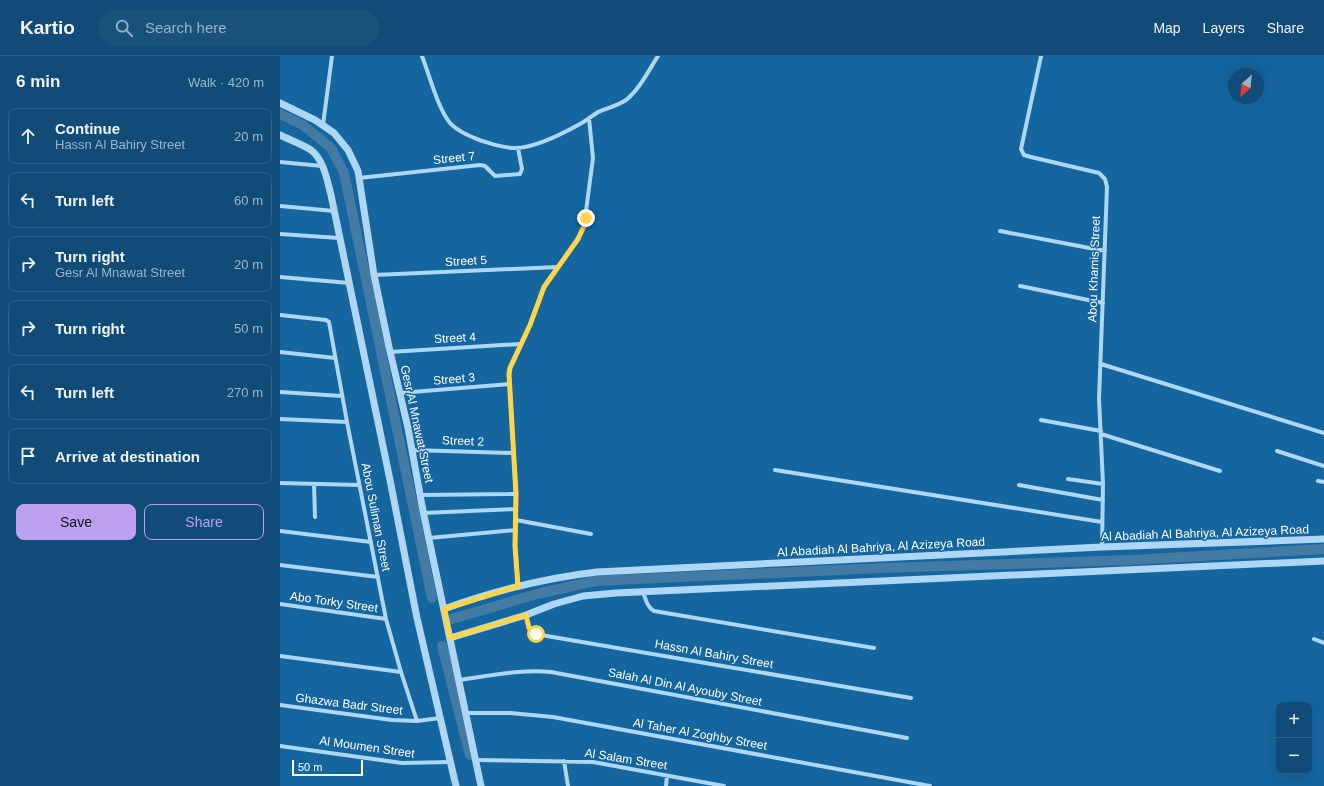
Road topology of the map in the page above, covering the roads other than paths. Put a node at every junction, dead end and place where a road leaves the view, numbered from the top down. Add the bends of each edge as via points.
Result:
1 (332, 56) edge
2 (422, 56) edge
3 (658, 56) edge
4 (1041, 56) edge
5 (280, 103) edge
6 (589, 118) junction
7 (323, 124) junction
8 (280, 135) edge
9 (518, 148) junction
10 (280, 162) edge
11 (322, 166) junction
12 (359, 178) junction
13 (280, 206) edge
14 (334, 211) junction
15 (1000, 230) dead end
16 (280, 234) edge
17 (339, 238) junction
18 (1105, 251) junction
19 (558, 267) junction
20 (374, 275) junction
21 (280, 278) edge
22 (349, 283) junction
23 (1020, 286) dead end
24 (1103, 302) junction
25 (280, 316) edge
26 (520, 344) junction
27 (280, 352) edge
28 (390, 352) junction
29 (335, 358) junction
30 (1101, 364) junction
31 (510, 384) junction
32 (280, 392) edge
33 (400, 393) junction
34 (342, 396) junction
35 (280, 419) edge
36 (1041, 420) dead end
37 (347, 422) junction
38 (1101, 433) junction
39 (1324, 433) edge
40 (412, 450) junction
41 (1277, 451) dead end
42 (514, 453) junction
43 (1324, 466) edge
44 (775, 470) dead end
45 (1220, 471) dead end
46 (1068, 479) dead end
47 (1318, 481) dead end
48 (1324, 482) edge
49 (280, 483) edge
50 (314, 484) junction
51 (1103, 484) junction
52 (359, 485) junction
53 (1019, 486) dead end
54 (516, 494) junction
55 (420, 495) junction
56 (1103, 500) junction
57 (516, 509) junction
58 (423, 513) junction
59 (315, 517) dead end
60 (516, 520) junction
61 (1102, 522) junction
62 (516, 530) junction
63 (280, 531) edge
64 (591, 534) dead end
65 (429, 538) junction
66 (1324, 539) edge
67 (371, 542) junction
68 (1102, 548) junction
69 (1324, 561) edge
70 (280, 565) edge
71 (378, 577) junction
72 (518, 586) junction
73 (643, 592) junction
74 (280, 604) edge
75 (444, 609) junction
76 (526, 615) junction
77 (386, 619) junction
78 (450, 638) junction
79 (1314, 639) dead end
80 (1324, 643) edge
81 (874, 648) dead end
82 (280, 656) edge
83 (401, 672) junction
84 (459, 680) junction
85 (911, 698) dead end
86 (280, 705) edge
87 (466, 713) junction
88 (440, 718) junction
89 (417, 721) junction
90 (907, 738) dead end
91 (280, 746) edge
92 (476, 760) junction
93 (564, 761) junction
94 (451, 762) junction
95 (667, 776) junction
96 (704, 784) edge
97 (456, 786) edge
98 (481, 786) edge
99 (568, 786) edge
100 (666, 786) edge
101 (724, 786) edge
102 (930, 786) edge

1 - 7 street
2 - 9 street via 443,113 451,124 479,140
3 - 6 street via 626,100
4 - 18 street, Abou Khamis Street via 1021,149 1024,155 1099,173 1105,179
5 - 7 street, Gesr Al Mnawat Street
6 - 9 street via 544,141
6 - 19 street via 593,158 586,218 578,239
7 - 12 street, Gesr Al Mnawat Street via 348,150
8 - 11 street via 311,150
9 - 12 street, Street 7 via 522,169 520,174 492,175 485,166 480,165
10 - 11 street
11 - 14 street
12 - 20 street, Gesr Al Mnawat Street
13 - 14 street
14 - 17 street
15 - 18 street
16 - 17 street
17 - 22 street
18 - 24 street, Abou Khamis Street
19 - 20 street, Street 5
19 - 26 street via 544,287
20 - 28 street, Gesr Al Mnawat Street
21 - 22 street
22 - 88 street via 417,618
23 - 24 street
24 - 30 street, Abou Khamis Street
25 - 29 street, Abou Suliman Street via 322,319 329,322
26 - 28 street, Street 4
26 - 31 street via 510,368
27 - 29 street
28 - 33 street, Gesr Al Mnawat Street
29 - 34 street, Abou Suliman Street
30 - 38 street, Abou Khamis Street
30 - 39 street
31 - 33 street, Street 3
31 - 42 street
32 - 34 street
33 - 40 street, Gesr Al Mnawat Street
34 - 37 street, Abou Suliman Street
35 - 37 street
36 - 38 street
37 - 52 street, Abou Suliman Street
38 - 45 street
38 - 51 street, Abou Khamis Street
40 - 42 street, Street 2
40 - 55 street, Gesr Al Mnawat Street
41 - 43 street
42 - 54 street
44 - 61 street
46 - 51 street
47 - 48 street
49 - 50 street
50 - 52 street
50 - 59 street
51 - 56 street, Abou Khamis Street
52 - 67 street, Abou Suliman Street
53 - 56 street
54 - 55 street
54 - 57 street
55 - 58 street, Gesr Al Mnawat Street
56 - 61 street, Abou Khamis Street
57 - 58 street
57 - 60 street
58 - 65 street, Gesr Al Mnawat Street
60 - 62 street
60 - 64 street
61 - 68 street, Abou Khamis Street
62 - 65 street
62 - 72 street
63 - 67 street
65 - 75 street, Gesr Al Mnawat Street
66 - 68 street, Al Abadiah Al Bahriya, Al Azizeya Road
67 - 71 street, Abou Suliman Street
68 - 72 street, Al Abadiah Al Bahriya, Al Azizeya Road via 597,572 566,575
69 - 73 street
70 - 71 street
71 - 77 street, Abou Suliman Street
72 - 75 street, Al Abadiah Al Bahriya, Al Azizeya Road
73 - 76 street via 583,596
73 - 81 street via 648,605 654,611
74 - 77 street, Abo Torky Street
75 - 78 street, Gesr Al Mnawat Street
76 - 78 street
76 - 85 street, Hassn Al Bahiry Street via 529,628 536,634
77 - 83 street, Abou Suliman Street
78 - 84 street, Gesr Al Mnawat Street
79 - 80 street
82 - 83 street
83 - 89 street, Abou Suliman Street
84 - 87 street, Gesr Al Mnawat Street
84 - 90 street, Salah Al Din Al Ayouby Street via 518,672 551,672
86 - 89 street, Ghazwa Badr Street
87 - 92 street, Gesr Al Mnawat Street
87 - 102 street, Al Taher Al Zoghby Street via 510,713 553,717
88 - 89 street, Ghazwa Badr Street
88 - 94 street
91 - 94 street, Al Moumen Street via 402,763
92 - 93 street, Al Salam Street
92 - 98 street, Gesr Al Mnawat Street
93 - 95 street, Al Salam Street via 607,764
93 - 99 street
94 - 97 street
95 - 96 street, Al Salam Street
95 - 100 street
96 - 101 street, Al Salam Street

